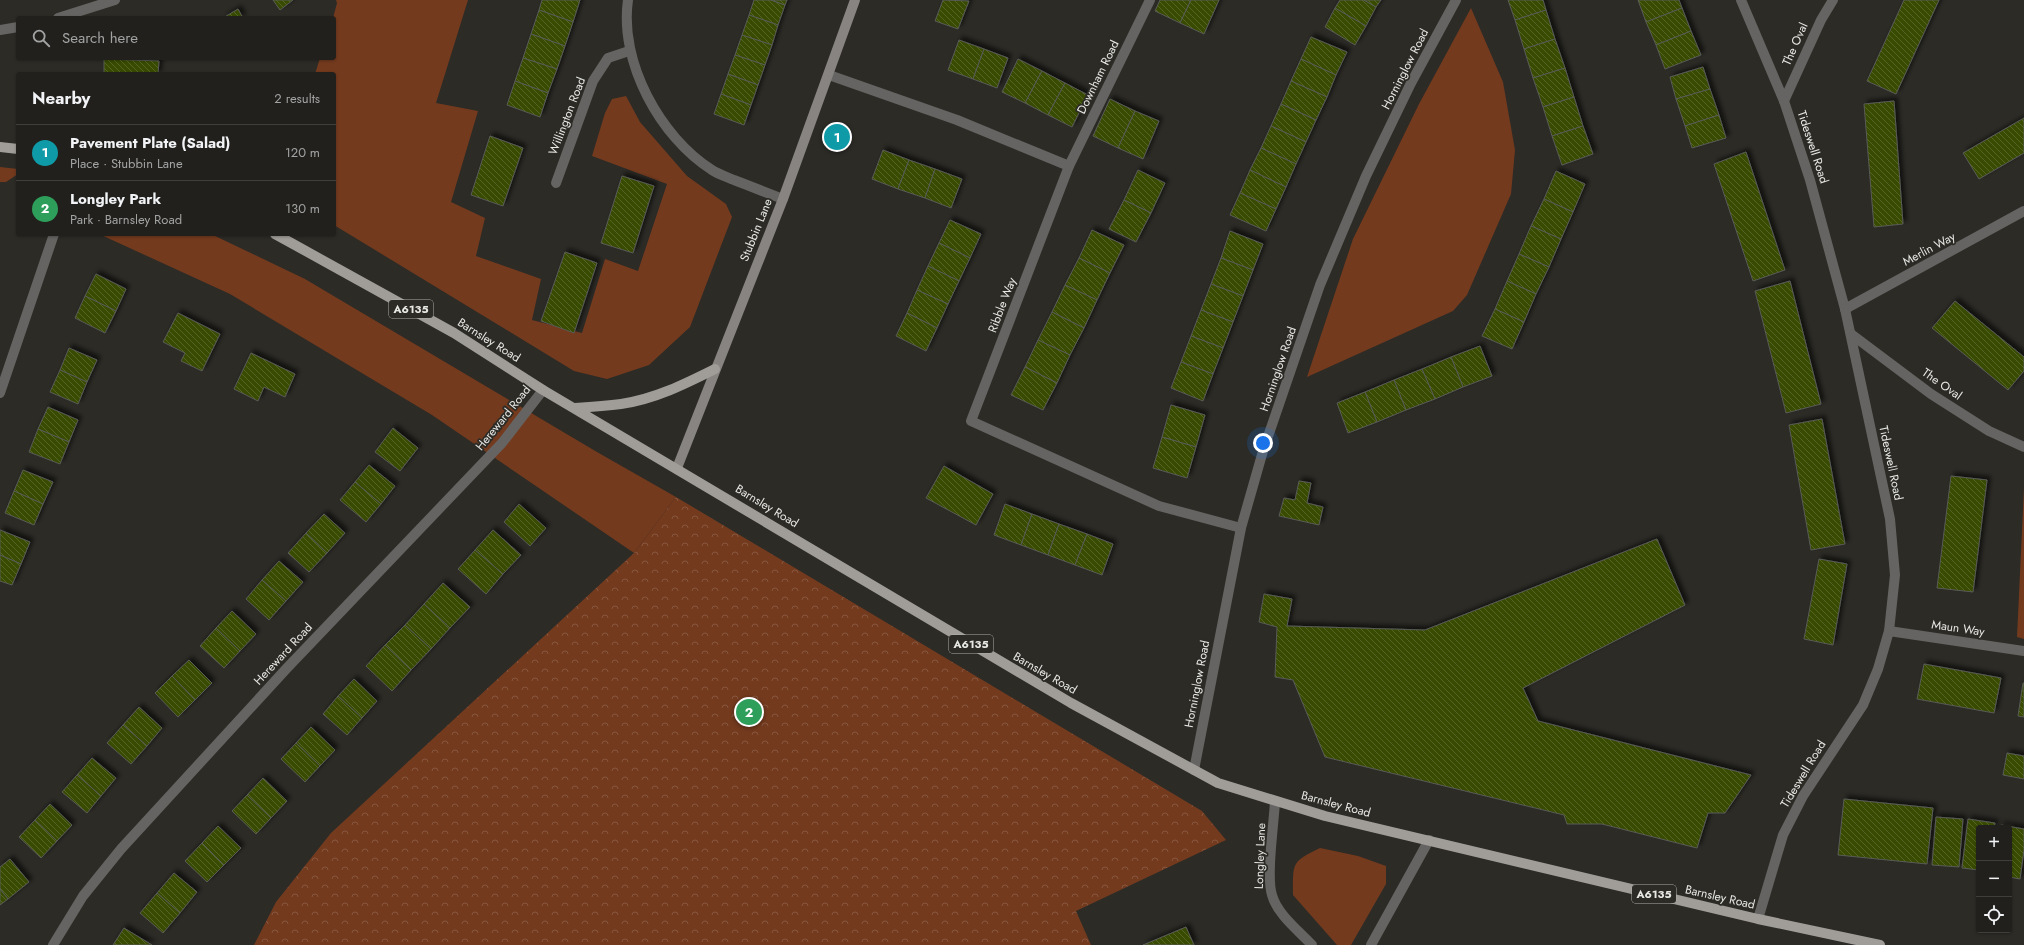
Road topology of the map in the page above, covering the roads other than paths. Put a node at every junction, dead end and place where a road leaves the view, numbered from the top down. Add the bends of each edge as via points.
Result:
1 (115, 0) edge
2 (628, 0) edge
3 (855, 0) edge
4 (1150, 0) edge
5 (1456, 0) edge
6 (1741, 0) edge
7 (1833, 0) edge
8 (64, 16) edge
9 (16, 27) edge
10 (0, 30) edge
11 (630, 51) junction
12 (828, 76) junction
13 (1784, 101) junction
14 (0, 147) edge
15 (16, 149) edge
16 (1069, 166) junction
17 (556, 183) dead end
18 (783, 199) junction
19 (2024, 211) edge
20 (53, 236) edge
21 (279, 236) edge
22 (1845, 309) junction
23 (1851, 334) junction
24 (715, 369) junction
25 (543, 390) junction
26 (0, 393) edge
27 (575, 408) junction
28 (2024, 447) edge
29 (677, 468) junction
30 (1241, 528) junction
31 (1889, 631) junction
32 (2024, 651) edge
33 (1194, 770) junction
34 (1275, 801) junction
35 (1429, 840) junction
36 (1758, 919) junction
37 (53, 945) edge
38 (1312, 945) edge
39 (1371, 945) edge
40 (1880, 945) edge

1 - 8 street
2 - 11 street via 626,14
3 - 12 main road, Stubbin Lane
4 - 16 street, Downham Road
5 - 30 street, Horninglow Road via 1411,83 1366,176 1320,284 1263,450
6 - 13 street, Tideswell Road
7 - 13 street, The Oval via 1820,20
9 - 10 street
11 - 17 street, Willington Road via 608,58 593,81
11 - 18 street via 658,115 681,146 712,171
12 - 16 street via 957,120
12 - 18 main road, Stubbin Lane
13 - 22 street, Tideswell Road via 1810,180
14 - 15 main road
16 - 30 street, Ribble Way via 971,421 1159,506
18 - 24 main road, Stubbin Lane
19 - 22 street, Merlin Way
20 - 26 street
21 - 25 main road, Barnsley Road / A6135 via 454,333
22 - 23 street, Tideswell Road
23 - 28 street, The Oval via 1931,394 1989,431
23 - 31 street, Tideswell Road via 1890,519 1895,575
24 - 27 main road via 657,396 622,404
24 - 29 main road, Stubbin Lane
25 - 27 main road, Barnsley Road / A6135
25 - 37 street, Hereward Road via 502,443 287,668 122,849 83,896
27 - 29 main road, Barnsley Road / A6135
29 - 33 main road, Barnsley Road / A6135 via 1108,724
30 - 33 street, Horninglow Road
31 - 32 street, Maun Way
31 - 36 street, Tideswell Road via 1878,669 1863,705 1803,796 1783,835
33 - 34 main road, Barnsley Road / A6135 via 1218,783
34 - 35 main road, Barnsley Road / A6135 via 1325,816
34 - 38 street, Longley Lane via 1270,870 1272,895 1281,911
35 - 36 main road, Barnsley Road / A6135
35 - 39 street
36 - 40 main road, Barnsley Road / A6135

